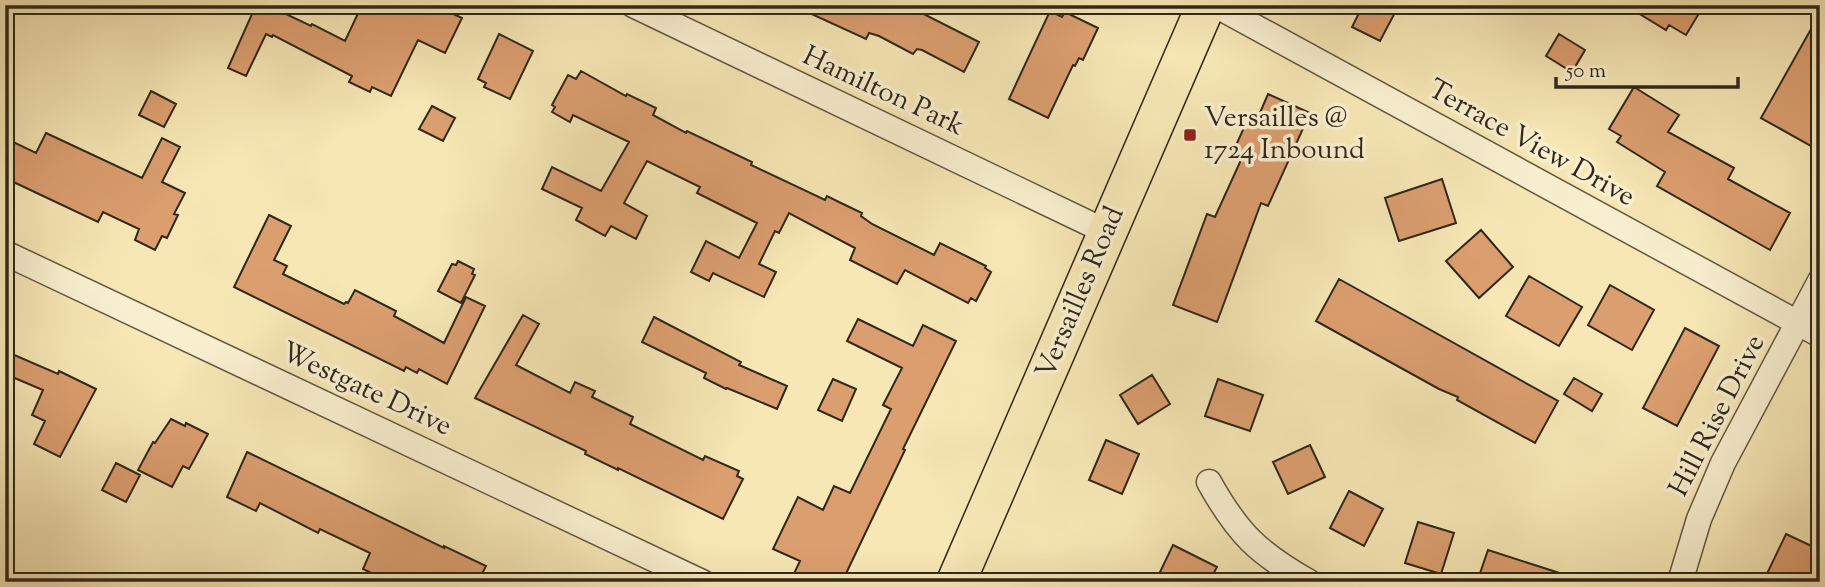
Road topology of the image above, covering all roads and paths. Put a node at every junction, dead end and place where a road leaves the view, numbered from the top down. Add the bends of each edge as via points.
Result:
1 (633, 5) edge
2 (1206, 5) edge
3 (1215, 5) edge
4 (1107, 232) junction
5 (5, 253) edge
6 (1820, 281) edge
7 (1797, 324) junction
8 (1820, 335) edge
9 (1209, 482) dead end
10 (702, 582) edge
11 (956, 582) edge
12 (1309, 582) edge
13 (1680, 582) edge

1 - 4 street, Hamilton Park
2 - 4 main road, Versailles Road
3 - 7 street, Terrace View Drive
4 - 11 main road, Versailles Road
5 - 10 street, Westgate Drive
6 - 7 street, Hill Rise Drive
7 - 8 street, Terrace View Drive
7 - 13 street, Hill Rise Drive via 1723,463 1699,519
9 - 12 street via 1247,538

